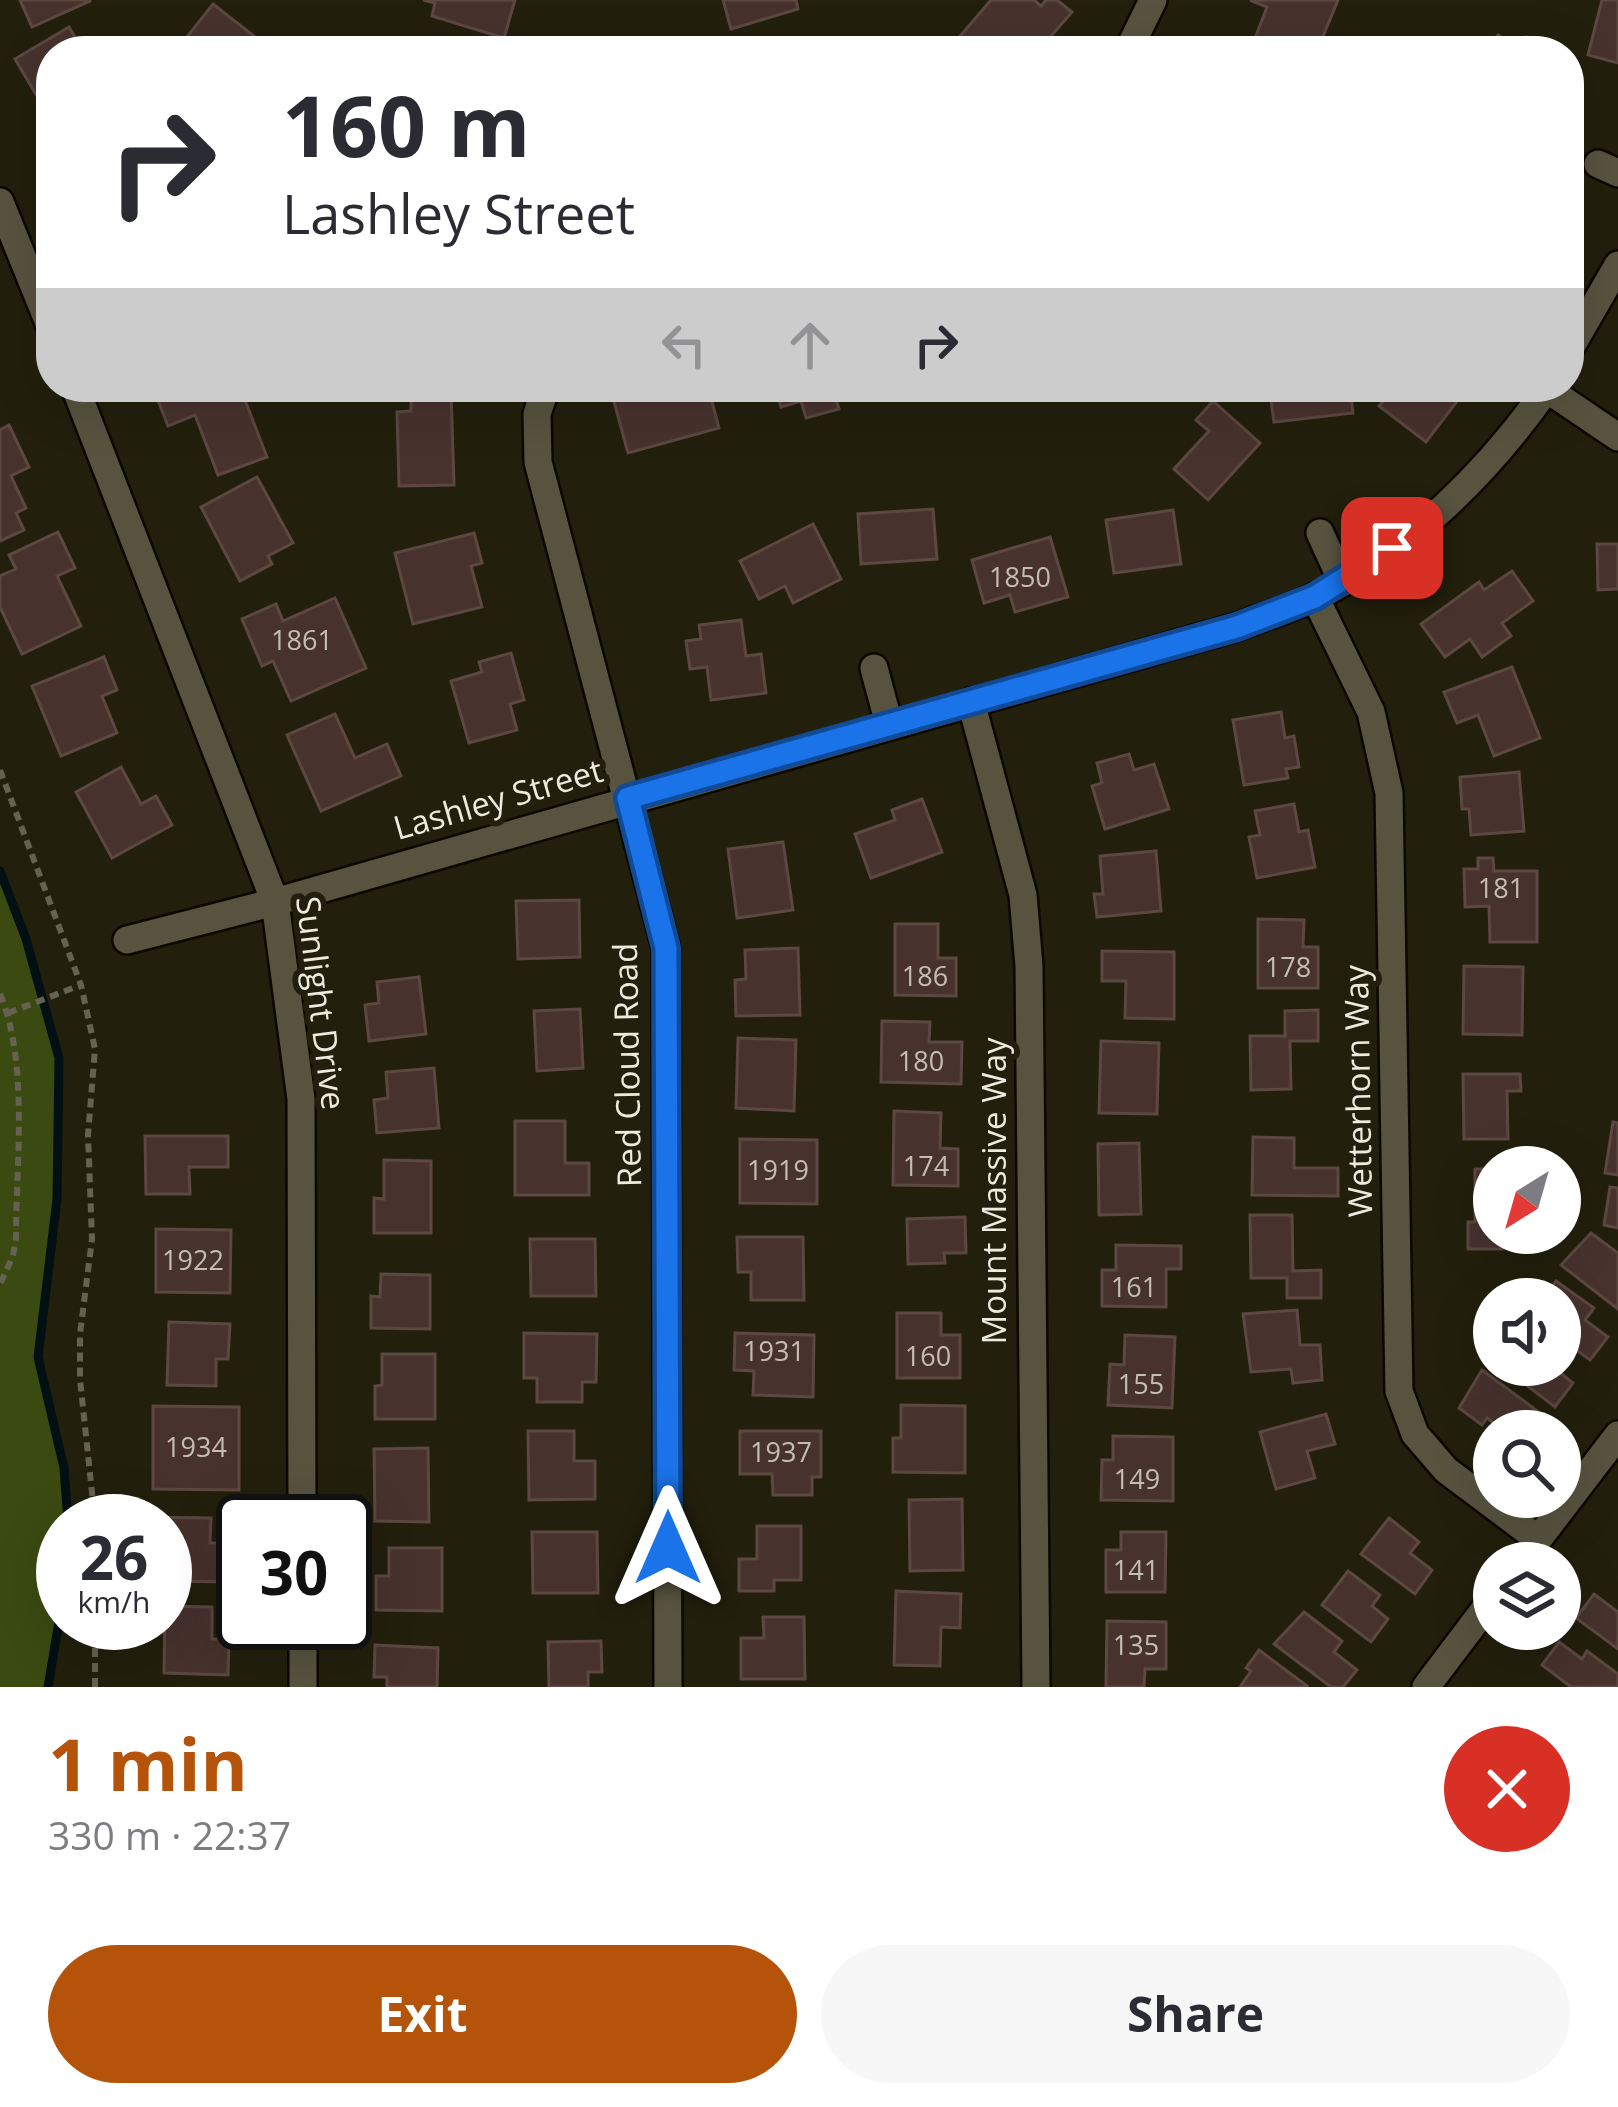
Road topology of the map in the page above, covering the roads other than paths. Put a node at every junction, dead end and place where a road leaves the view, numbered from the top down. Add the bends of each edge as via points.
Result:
1 (1154, 0) edge
2 (1136, 36) edge
3 (0, 202) edge
4 (1618, 265) edge
5 (36, 291) edge
6 (1584, 324) edge
7 (81, 402) edge
8 (541, 402) edge
9 (1536, 402) edge
10 (1567, 402) edge
11 (1618, 437) edge
12 (1320, 533) dead end
13 (1342, 581) junction
14 (1315, 597) junction
15 (874, 668) dead end
16 (971, 702) junction
17 (889, 724) junction
18 (628, 798) junction
19 (275, 902) junction
20 (128, 940) dead end
21 (1618, 1435) edge
22 (302, 1494) edge
23 (1538, 1539) junction
24 (1536, 1542) edge
25 (1473, 1625) edge
26 (303, 1650) edge
27 (303, 1687) edge
28 (668, 1687) edge
29 (1036, 1687) edge
30 (1426, 1687) edge

1 - 2 street
3 - 5 street
4 - 6 street
7 - 19 street, Sunlight Drive
8 - 18 street, Red Cloud Road via 538,462
9 - 13 street, Lashley Street via 1499,452 1424,524
10 - 11 street
12 - 13 street
13 - 14 street, Lashley Street
14 - 16 street, Lashley Street
14 - 23 street, Wetterhorn Way via 1371,712 1389,794 1399,1391 1415,1435 1446,1470
15 - 17 street
16 - 17 street, Lashley Street
16 - 29 street, Mount Massive Way via 1023,896 1029,966
17 - 18 street, Lashley Street
18 - 19 street, Lashley Street
18 - 28 street, Red Cloud Road via 666,948
19 - 20 street, Lashley Street
19 - 22 street, Sunlight Drive via 301,1099
21 - 23 street
23 - 24 street
25 - 30 street
26 - 27 street

